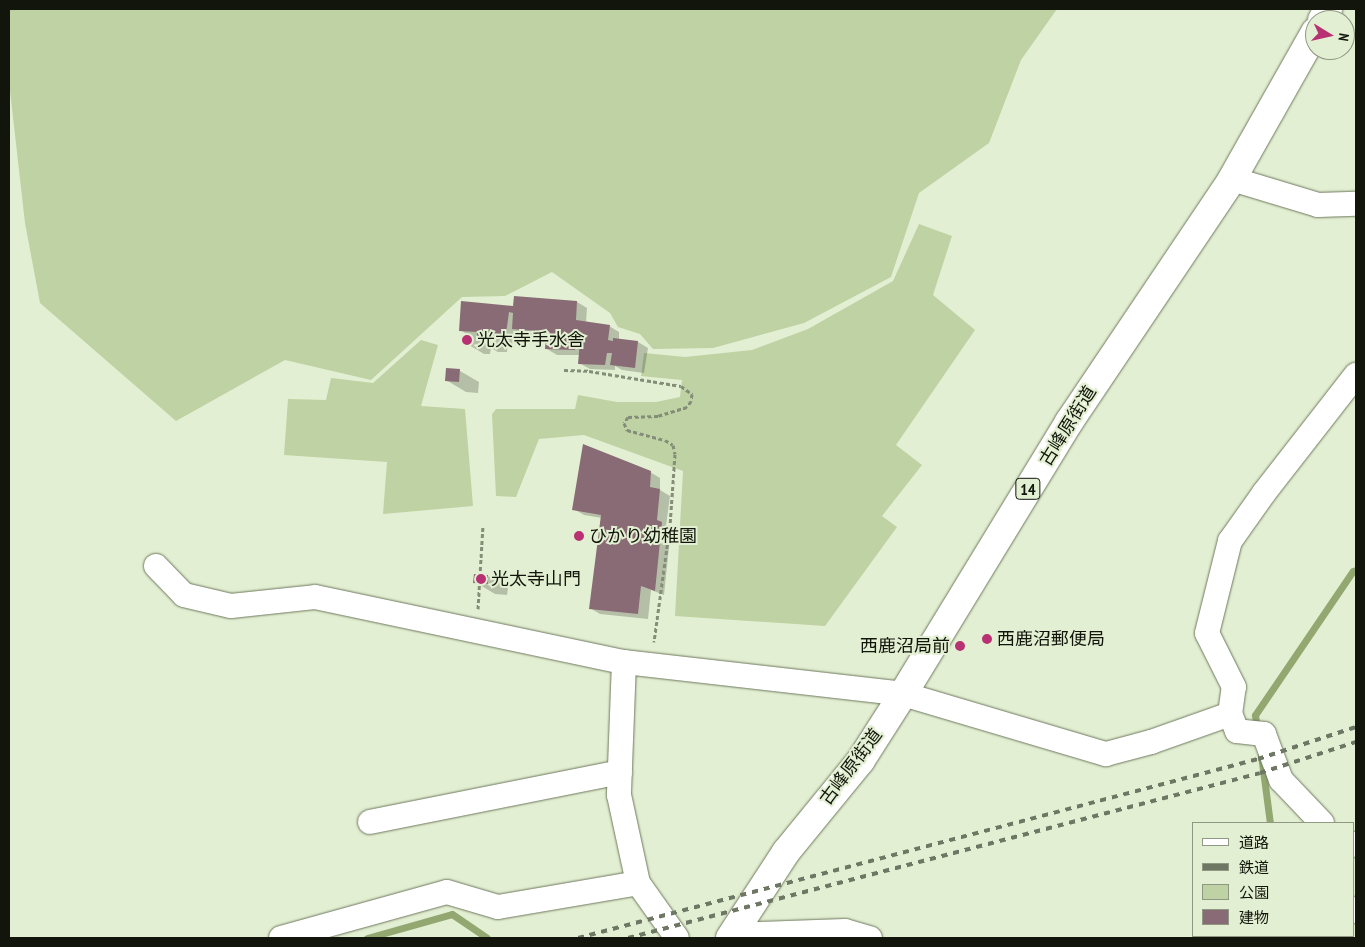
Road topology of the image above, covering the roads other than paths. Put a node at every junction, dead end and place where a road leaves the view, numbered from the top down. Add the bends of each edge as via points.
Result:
1 (1305, 50) edge
2 (1232, 179) junction
3 (1356, 204) edge
4 (1356, 375) edge
5 (156, 566) dead end
6 (624, 662) junction
7 (903, 694) junction
8 (1230, 714) junction
9 (620, 772) junction
10 (370, 822) dead end
11 (1321, 822) edge
12 (638, 883) junction
13 (731, 937) edge
14 (281, 938) edge
15 (677, 938) edge
16 (870, 938) edge

1 - 2 main road, 古峰原街道 / 14
2 - 3 street via 1318,205
2 - 7 main road, 古峰原街道 / 14 via 1069,422
4 - 8 street via 1230,540 1207,633 1234,688
5 - 6 street via 184,594 231,606 315,597 472,620
6 - 7 street
6 - 9 street
7 - 8 street via 1106,754
7 - 13 main road, 古峰原街道 / 14 via 861,760 786,852
8 - 11 street via 1237,731 1264,734 1280,780
9 - 10 street
9 - 12 street via 619,795
12 - 14 street via 498,907 446,892
12 - 15 street
13 - 16 street via 845,931

